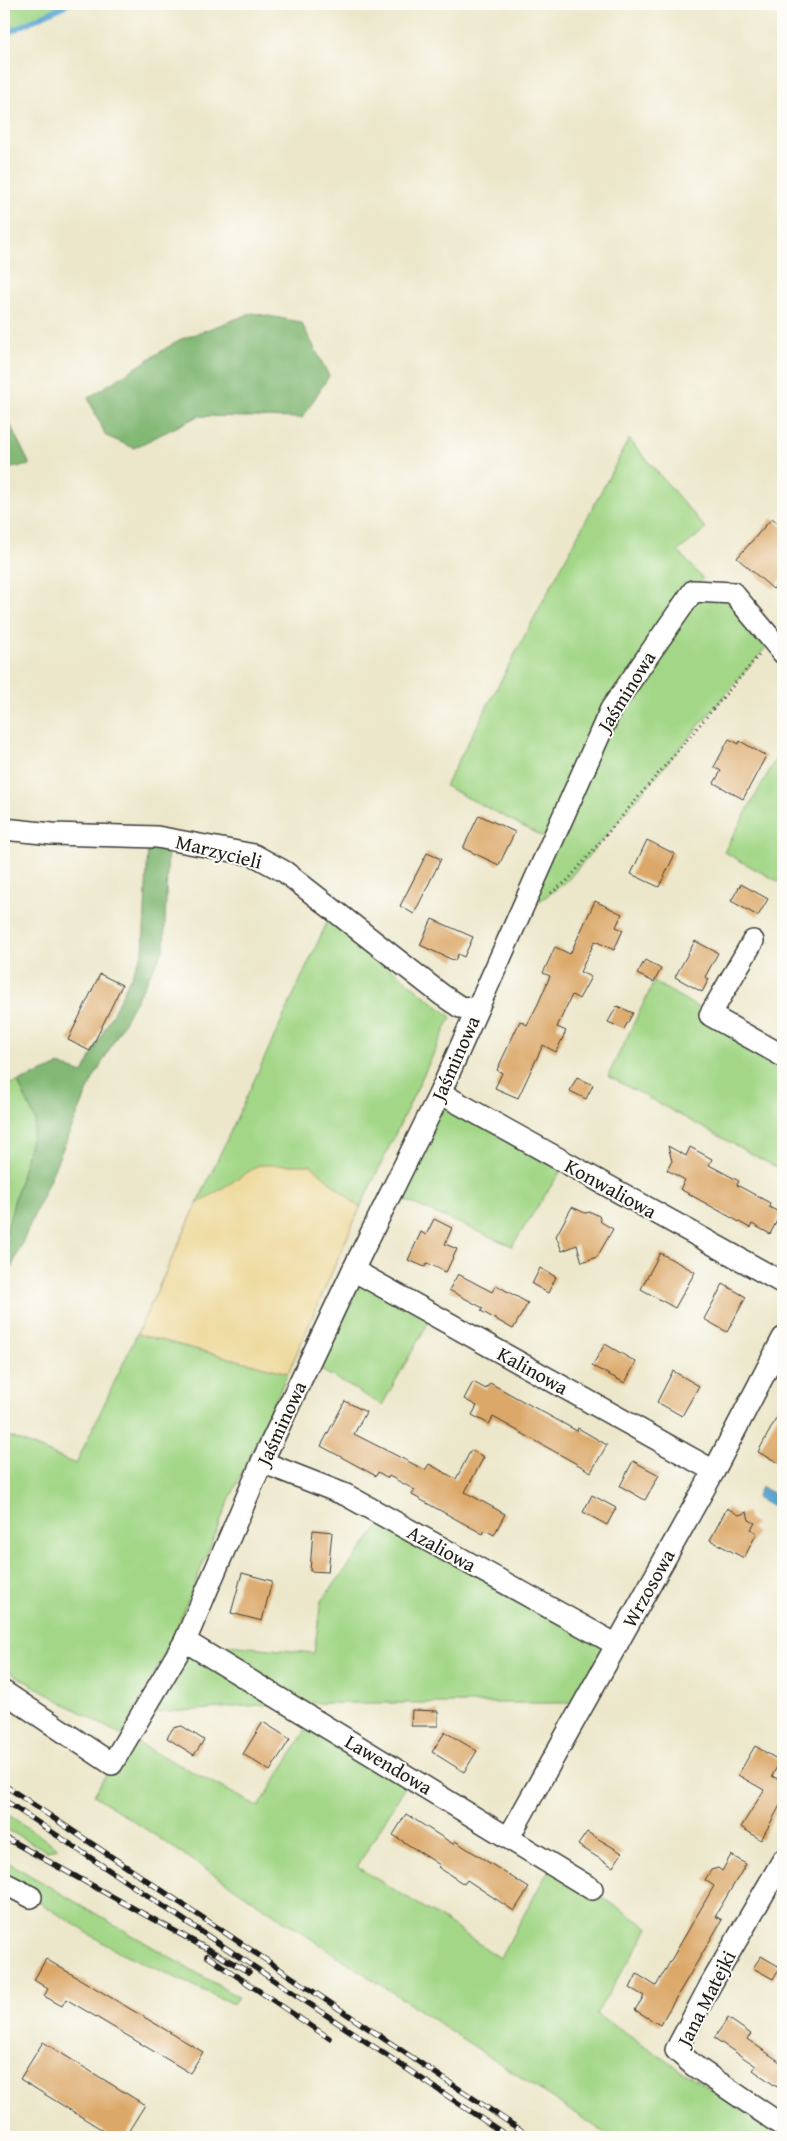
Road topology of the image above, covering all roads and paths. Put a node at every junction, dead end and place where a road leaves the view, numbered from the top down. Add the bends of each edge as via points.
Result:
1 (780, 640) edge
2 (4, 829) edge
3 (521, 910) junction
4 (753, 941) dead end
5 (477, 1009) junction
6 (783, 1056) edge
7 (440, 1093) junction
8 (353, 1270) junction
9 (783, 1283) edge
10 (783, 1338) edge
11 (262, 1462) junction
12 (714, 1471) junction
13 (185, 1641) junction
14 (616, 1646) junction
15 (4, 1692) edge
16 (509, 1837) junction
17 (783, 1860) edge
18 (4, 1883) edge
19 (592, 1889) dead end
20 (31, 1897) dead end
21 (783, 2126) edge

1 - 3 path via 567,881 540,901
1 - 3 street, Jaśminowa via 733,593 693,590 611,709
2 - 5 street, Marzycieli via 157,837 254,855 285,872 442,995 460,1007
3 - 5 street, Jaśminowa
4 - 6 street via 710,1015
5 - 7 street, Jaśminowa
7 - 8 street, Jaśminowa
7 - 9 street, Konwaliowa
8 - 11 street, Jaśminowa
8 - 12 street, Kalinowa
10 - 12 street, Wrzosowa
11 - 13 street, Jaśminowa
11 - 14 street, Azaliowa via 346,1495
12 - 14 street, Wrzosowa
13 - 15 street, Jaśminowa via 112,1764
13 - 16 street, Lawendowa
14 - 16 street, Wrzosowa
16 - 19 street, Lawendowa
17 - 21 street, Jana Matejki via 676,2050
18 - 20 street

